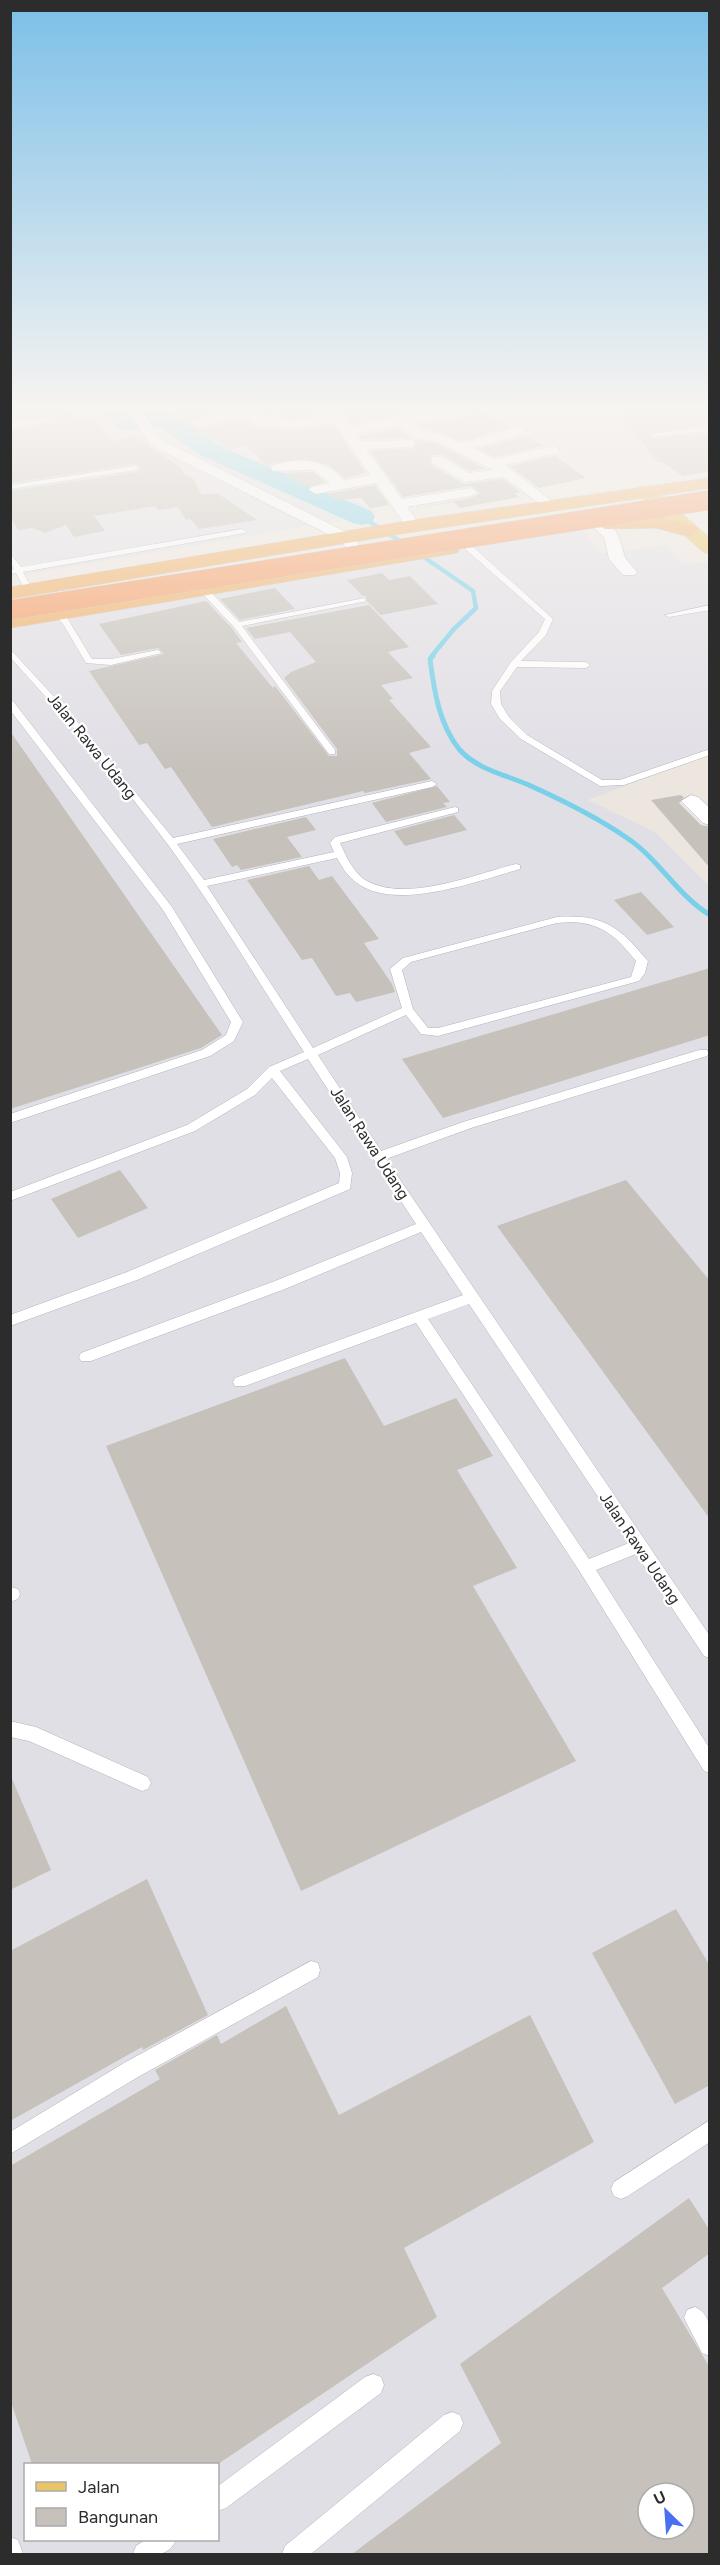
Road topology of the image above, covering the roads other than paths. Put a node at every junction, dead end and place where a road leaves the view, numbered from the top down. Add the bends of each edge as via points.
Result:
1 (338, 530) edge
2 (392, 530) edge
3 (430, 530) edge
4 (546, 530) edge
5 (563, 530) edge
6 (607, 530) edge
7 (685, 530) edge
8 (242, 531) dead end
9 (690, 531) joint
10 (351, 536) junction
11 (467, 546) junction
12 (710, 548) edge
13 (10, 555) edge
14 (375, 563) junction
15 (14, 571) edge
16 (629, 572) dead end
17 (204, 590) junction
18 (17, 594) edge
19 (362, 600) dead end
20 (710, 606) edge
21 (10, 610) edge
22 (58, 614) junction
23 (669, 615) dead end
24 (10, 622) edge
25 (237, 625) junction
26 (10, 651) edge
27 (158, 653) dead end
28 (514, 664) junction
29 (586, 664) dead end
30 (10, 703) edge
31 (332, 752) dead end
32 (710, 752) edge
33 (432, 784) dead end
34 (691, 801) dead end
35 (455, 810) dead end
36 (710, 819) edge
37 (171, 842) junction
38 (340, 855) junction
39 (516, 867) dead end
40 (201, 884) junction
41 (408, 1010) junction
42 (311, 1052) junction
43 (703, 1053) dead end
44 (273, 1070) junction
45 (10, 1119) edge
46 (378, 1157) junction
47 (10, 1197) edge
48 (421, 1221) junction
49 (472, 1297) junction
50 (420, 1318) junction
51 (10, 1321) edge
52 (86, 1357) dead end
53 (240, 1382) dead end
54 (639, 1546) junction
55 (586, 1567) junction
56 (710, 1652) edge
57 (10, 1729) edge
58 (710, 1765) edge
59 (142, 1783) dead end
60 (311, 1970) dead end
61 (710, 2130) edge
62 (10, 2144) edge
63 (621, 2189) dead end
64 (695, 2318) dead end
65 (710, 2345) edge
66 (373, 2385) dead end
67 (452, 2423) dead end
68 (219, 2499) edge
69 (163, 2541) edge
70 (10, 2548) edge
71 (12, 2554) edge
72 (144, 2554) edge
73 (293, 2554) edge

1 - 10 street
2 - 10 highway
3 - 18 highway
4 - 21 highway, bridge
5 - 11 highway
6 - 16 street via 617,548 617,559
7 - 9 highway
8 - 15 lane
9 - 12 main road
10 - 14 street
10 - 18 highway
11 - 14 highway
11 - 28 lane via 549,619 532,648
13 - 15 lane
14 - 17 highway
15 - 18 lane
17 - 22 highway
17 - 25 lane
19 - 25 lane
20 - 23 lane
22 - 24 highway
22 - 27 lane via 66,620 72,638 89,661 111,662
25 - 31 lane
26 - 37 lane, Jalan Rawa Udang
28 - 29 lane
28 - 32 lane via 496,691 496,704 505,719 524,737 600,783 621,783
30 - 45 lane via 168,909 237,1022 236,1033 230,1040 206,1053
33 - 37 lane
34 - 36 street
35 - 38 lane via 339,839 335,843
37 - 40 lane, Jalan Rawa Udang
38 - 39 lane via 361,883 380,891 403,892
38 - 40 lane
40 - 42 lane, Jalan Rawa Udang
41 - 41 lane via 396,969 401,963 557,920 580,918 607,924 642,960 634,980 438,1032 425,1031
41 - 42 lane
42 - 44 lane
42 - 46 lane, Jalan Rawa Udang
43 - 46 lane via 467,1125
44 - 47 lane via 251,1092 191,1128
44 - 51 lane via 341,1157 345,1186 132,1276
46 - 48 lane, Jalan Rawa Udang
48 - 49 lane, Jalan Rawa Udang
48 - 52 lane via 280,1285
49 - 50 lane
49 - 54 lane, Jalan Rawa Udang
50 - 53 lane
50 - 55 lane
54 - 55 lane
54 - 56 lane, Jalan Rawa Udang
55 - 58 lane
57 - 59 lane via 30,1732
60 - 62 lane via 131,2070
61 - 63 lane
64 - 65 lane
66 - 68 lane
67 - 73 lane
69 - 72 lane
70 - 71 lane

